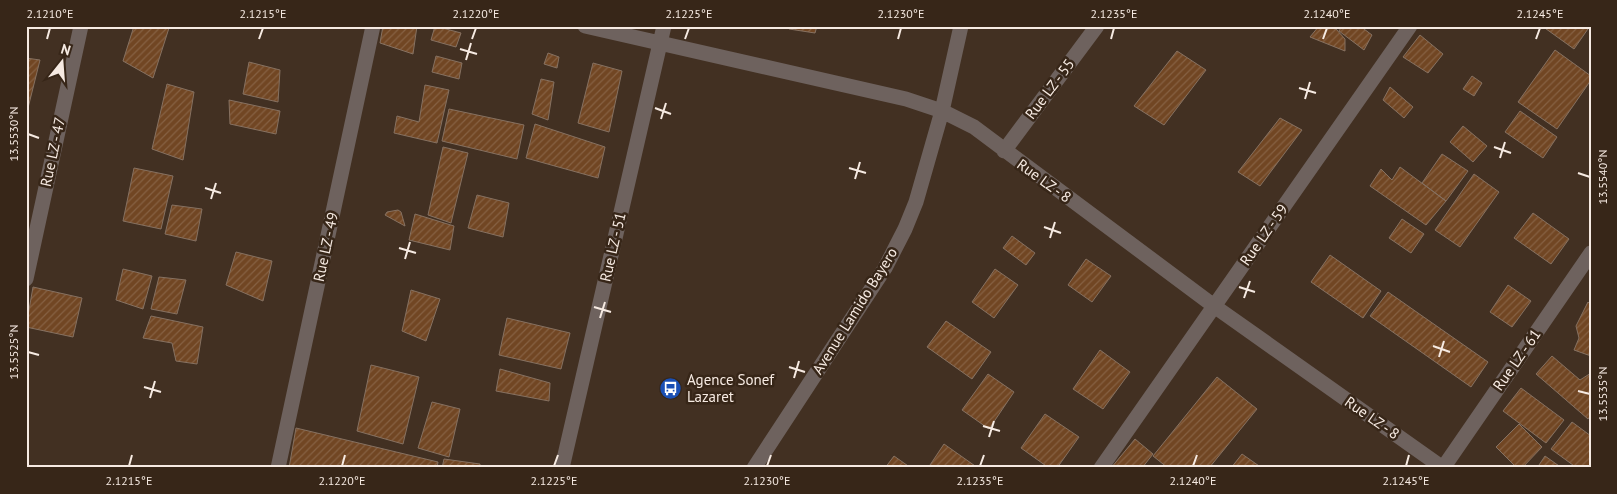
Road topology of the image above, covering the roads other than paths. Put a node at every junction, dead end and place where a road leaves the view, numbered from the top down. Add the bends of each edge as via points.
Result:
1 (81, 26) edge
2 (373, 26) edge
3 (585, 26) edge
4 (664, 26) edge
5 (961, 26) edge
6 (1097, 26) edge
7 (1410, 26) edge
8 (660, 43) junction
9 (942, 110) junction
10 (1004, 151) junction
11 (1591, 253) edge
12 (26, 278) edge
13 (1214, 306) junction
14 (278, 468) edge
15 (562, 468) edge
16 (754, 468) edge
17 (1101, 468) edge
18 (1443, 468) edge

1 - 12 street, Rue LZ - 47
2 - 14 street, Rue LZ - 49
3 - 8 street, Rue LZ - 8
4 - 8 street, Rue LZ - 51
5 - 9 street, Avenue Lamido Bayero
6 - 10 street, Rue LZ - 55
7 - 13 street, Rue LZ - 59
8 - 9 street, Rue LZ - 8
8 - 15 street, Rue LZ - 51
9 - 10 street, Rue LZ - 8 via 974,127
9 - 16 street, Avenue Lamido Bayero via 916,202 885,268
10 - 13 street, Rue LZ - 8
11 - 18 street, Rue LZ - 61
13 - 17 street, Rue LZ - 59
13 - 18 street, Rue LZ - 8

